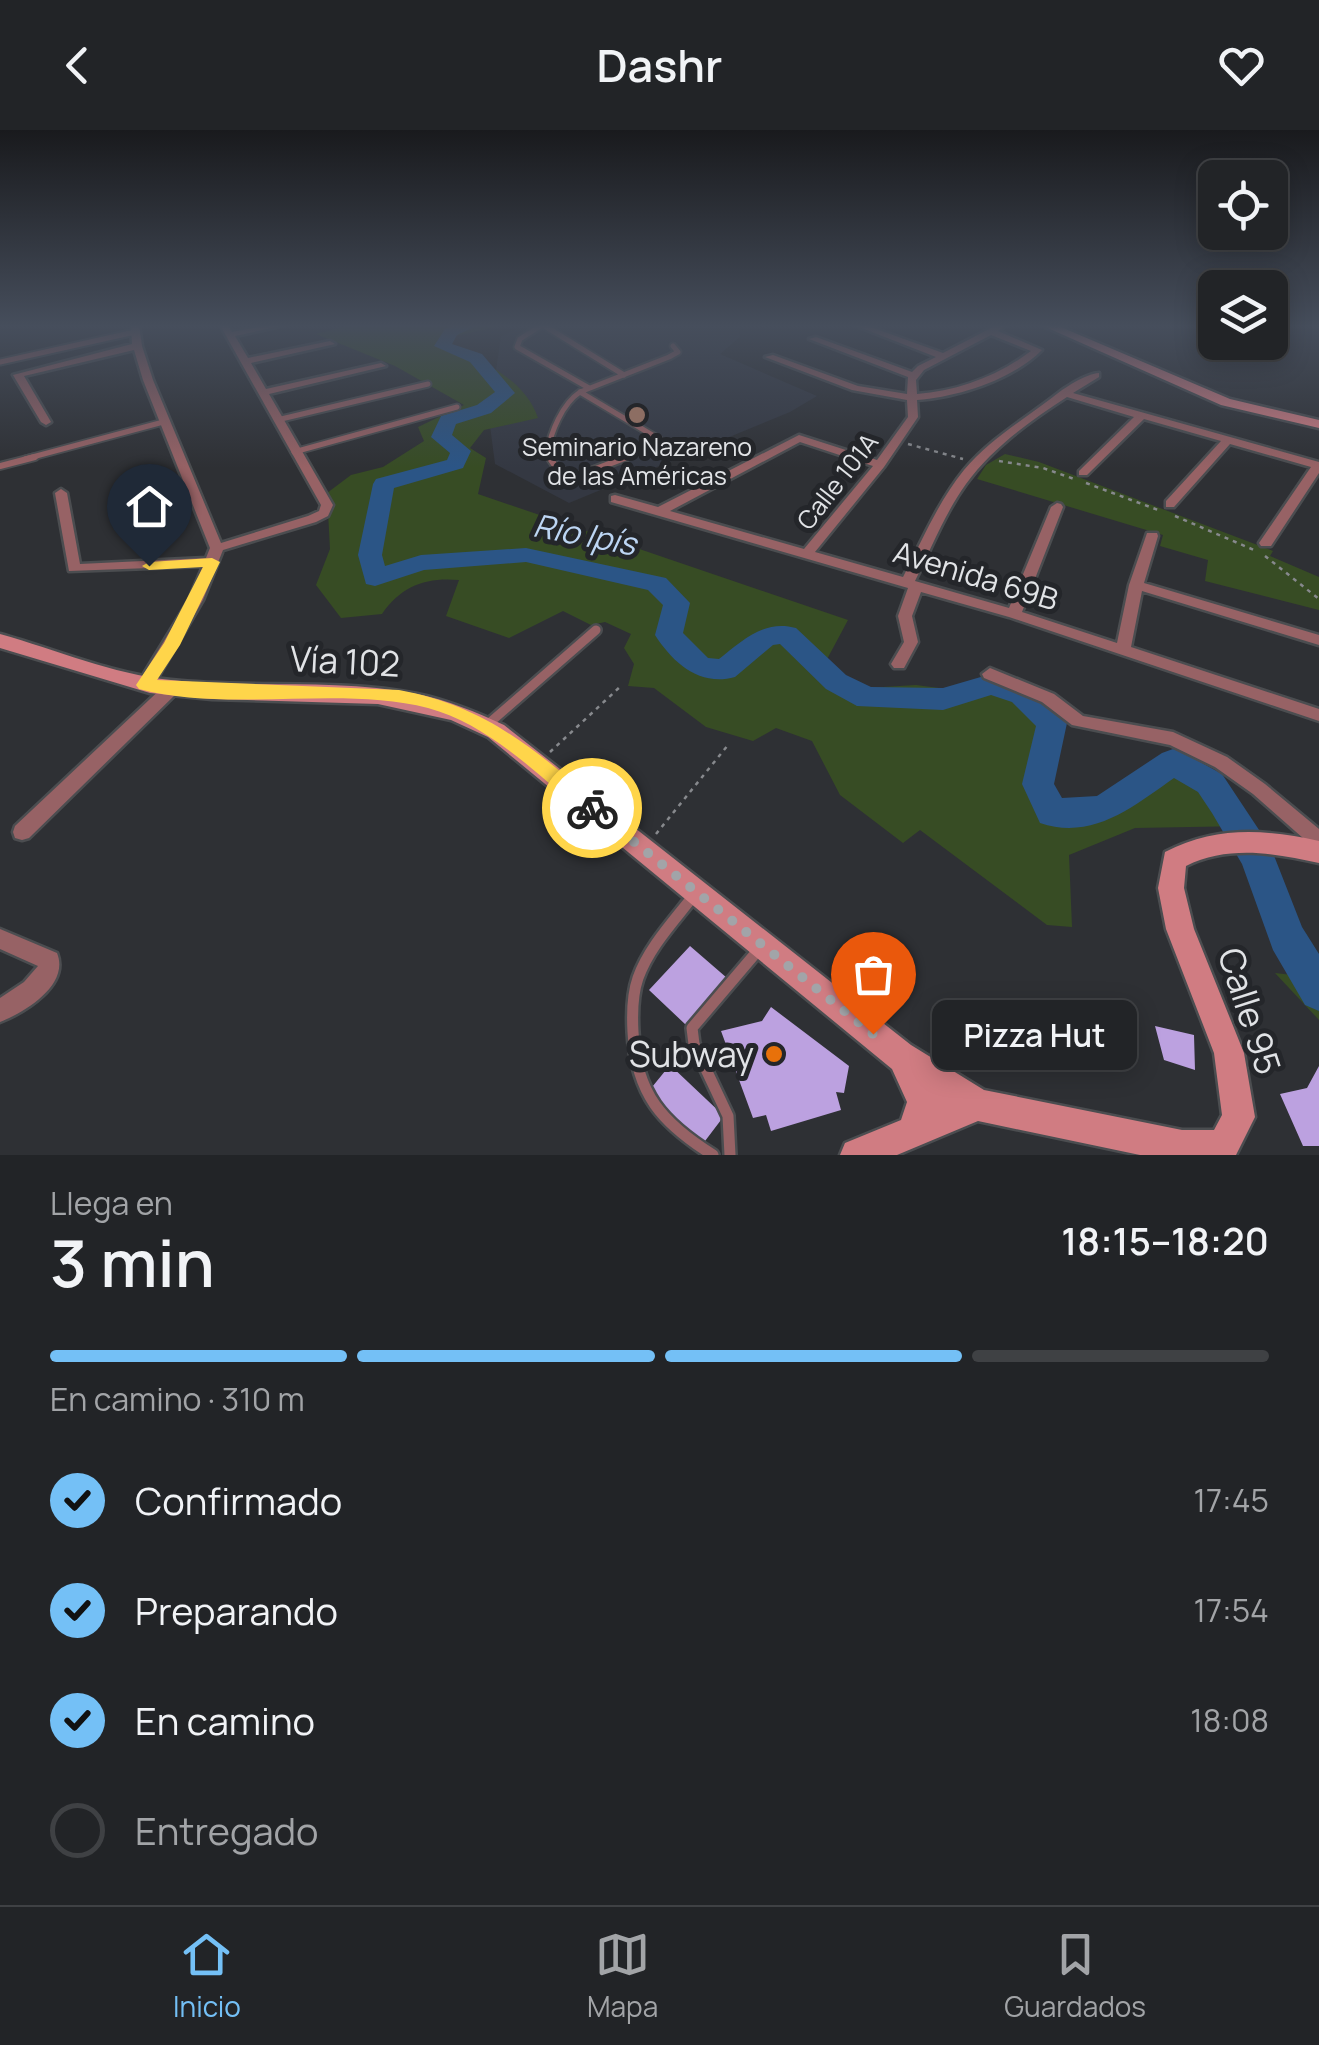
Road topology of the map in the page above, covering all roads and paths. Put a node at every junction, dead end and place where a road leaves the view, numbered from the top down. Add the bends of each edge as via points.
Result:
1 (24, 373) edge
2 (150, 373) edge
3 (250, 373) edge
4 (350, 373) edge
5 (562, 373) edge
6 (620, 373) edge
7 (629, 373) edge
8 (809, 373) edge
9 (905, 373) edge
10 (919, 373) edge
11 (999, 373) edge
12 (1158, 373) edge
13 (624, 375) junction
14 (1096, 375) dead end
15 (914, 376) junction
16 (428, 384) dead end
17 (589, 388) junction
18 (580, 392) junction
19 (261, 393) junction
20 (1063, 394) junction
21 (912, 396) junction
22 (457, 407) dead end
23 (1141, 416) junction
24 (276, 420) junction
25 (167, 421) junction
26 (46, 422) dead end
27 (1319, 424) edge
28 (897, 441) junction
29 (1227, 441) junction
30 (294, 452) junction
31 (979, 461) junction
32 (0, 466) edge
33 (880, 466) junction
34 (1319, 466) edge
35 (1082, 474) dead end
36 (61, 492) dead end
37 (615, 498) dead end
38 (1170, 504) dead end
39 (1057, 507) dead end
40 (660, 510) junction
41 (1152, 536) dead end
42 (1266, 543) dead end
43 (808, 554) junction
44 (215, 555) junction
45 (912, 584) junction
46 (1136, 585) junction
47 (1319, 599) edge
48 (1014, 614) junction
49 (597, 630) dead end
50 (1319, 640) edge
51 (0, 641) edge
52 (1123, 649) junction
53 (899, 664) dead end
54 (990, 674) dead end
55 (145, 685) junction
56 (622, 685) dead end
57 (172, 688) junction
58 (1319, 715) edge
59 (487, 726) junction
60 (728, 745) dead end
61 (537, 764) junction
62 (22, 832) dead end
63 (1312, 847) edge
64 (644, 850) junction
65 (696, 892) junction
66 (0, 939) edge
67 (762, 945) junction
68 (0, 1011) edge
69 (900, 1056) junction
70 (978, 1105) junction
71 (914, 1134) junction
72 (1227, 1150) edge
73 (713, 1155) edge
74 (730, 1155) edge
75 (857, 1155) edge

1 - 26 street via 18,375
2 - 25 street
3 - 19 street
4 - 19 street
5 - 17 lane
6 - 13 lane
7 - 13 lane
8 - 21 street via 851,390
9 - 15 street
10 - 15 street
11 - 21 street via 952,396
12 - 27 main road via 1226,402
13 - 17 lane
14 - 20 street
15 - 21 street, Calle 101A
16 - 24 lane
17 - 18 lane
18 - 18 lane via 570,398 550,438 548,459 556,467 582,476 660,444
19 - 24 street
20 - 23 street
20 - 31 street
21 - 28 street, Calle 101A via 913,417
22 - 30 lane
23 - 29 street
23 - 35 street
24 - 30 street
25 - 32 lane
25 - 44 street
28 - 31 path
28 - 33 street, Calle 101A
29 - 34 street
29 - 38 street
30 - 44 street via 326,505 324,513
31 - 45 street via 958,486
31 - 47 path via 1044,468 1237,540
33 - 40 street via 799,438
33 - 43 street, Calle 101A
34 - 42 street
36 - 44 street via 74,568
37 - 40 street, Avenida 69B
39 - 48 street
40 - 43 street, Avenida 69B
41 - 46 street
43 - 45 street, Avenida 69B
44 - 55 street
45 - 48 street, Avenida 69B
45 - 53 street via 905,616 910,642
46 - 50 street
46 - 52 street
48 - 52 street, Avenida 69B
49 - 59 lane
51 - 55 main road, Vía 102
52 - 58 street, Avenida 69B
54 - 63 street via 1048,698 1078,720 1173,740 1221,762 1259,788
55 - 57 main road, Vía 102
56 - 61 path
57 - 59 main road, Vía 102 via 399,696
57 - 62 street
59 - 61 main road, Vía 102
60 - 64 path
61 - 64 main road, Vía 102
63 - 72 main road, Calle 95 via 1225,840 1198,845 1174,860 1170,888 1180,930 1229,1052 1240,1117
64 - 65 main road, Vía 102
65 - 67 main road, Vía 102
65 - 73 lane via 647,960 632,1007 648,1097
66 - 68 street via 49,960 50,968
67 - 69 main road, Vía 102
67 - 74 lane via 692,1028 728,1116
69 - 70 main road, Vía 102
69 - 71 main road via 923,1101
70 - 71 main road
70 - 72 main road, Calle 95 via 1182,1148
71 - 75 main road

